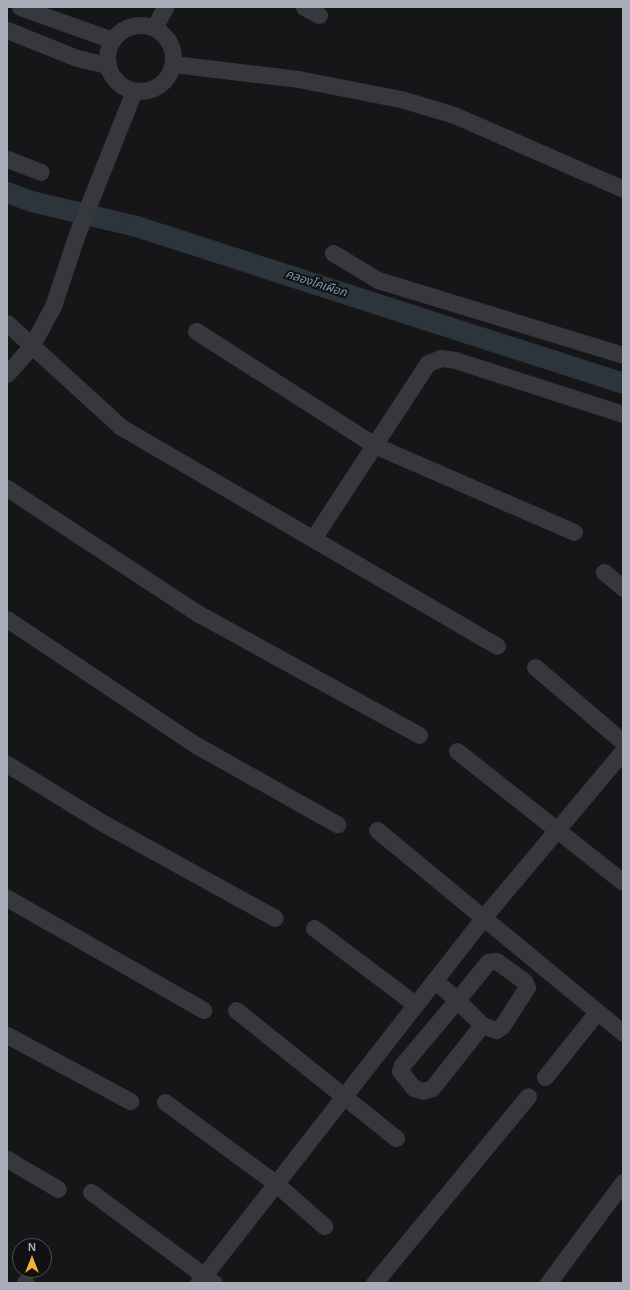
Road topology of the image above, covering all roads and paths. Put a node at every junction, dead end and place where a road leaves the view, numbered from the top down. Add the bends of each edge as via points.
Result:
1 (20, 7) edge
2 (165, 7) edge
3 (304, 7) edge
4 (320, 15) dead end
5 (154, 28) junction
6 (7, 30) edge
7 (112, 40) junction
8 (173, 64) junction
9 (108, 65) junction
10 (134, 91) junction
11 (7, 159) edge
12 (41, 172) dead end
13 (623, 189) edge
14 (333, 253) dead end
15 (7, 323) edge
16 (196, 331) dead end
17 (32, 345) junction
18 (623, 356) edge
19 (7, 374) edge
20 (623, 414) edge
21 (374, 445) junction
22 (7, 488) edge
23 (574, 532) dead end
24 (314, 537) junction
25 (604, 572) dead end
26 (623, 588) edge
27 (7, 619) edge
28 (497, 646) dead end
29 (535, 667) dead end
30 (419, 735) dead end
31 (623, 742) edge
32 (457, 751) dead end
33 (623, 751) edge
34 (7, 764) edge
35 (337, 824) dead end
36 (377, 830) dead end
37 (557, 830) junction
38 (623, 882) edge
39 (7, 898) edge
40 (275, 918) dead end
41 (482, 919) junction
42 (314, 928) dead end
43 (434, 980) junction
44 (457, 1000) junction
45 (415, 1004) junction
46 (203, 1010) dead end
47 (236, 1010) dead end
48 (596, 1013) junction
49 (482, 1025) junction
50 (623, 1033) edge
51 (7, 1035) edge
52 (545, 1077) dead end
53 (344, 1095) junction
54 (528, 1096) dead end
55 (130, 1101) dead end
56 (165, 1102) dead end
57 (396, 1138) dead end
58 (7, 1159) edge
59 (274, 1182) junction
60 (623, 1182) edge
61 (58, 1189) dead end
62 (91, 1192) dead end
63 (324, 1226) dead end
64 (205, 1280) edge
65 (374, 1283) edge
66 (548, 1283) edge

1 - 7 street
2 - 5 street
3 - 4 street
5 - 7 street via 134,26 122,31
5 - 8 street via 168,40 173,52
6 - 9 street via 77,58
7 - 9 street via 108,52
8 - 10 street via 169,77 160,86 147,91
8 - 13 street via 298,79 401,99 454,115
9 - 10 street via 113,77 122,86
10 - 17 street via 77,234 53,306
11 - 12 street
14 - 18 street via 378,280
15 - 17 street
16 - 21 street
17 - 19 street
17 - 24 street via 122,427
20 - 21 street via 455,360 441,358 428,363
21 - 23 street
21 - 24 street
22 - 30 street via 199,614
24 - 28 street
25 - 26 street
27 - 35 street via 196,745
29 - 31 street
32 - 37 street
33 - 37 street
34 - 40 street via 103,823
36 - 41 street
37 - 38 street
37 - 41 street
39 - 46 street
41 - 43 street
41 - 48 street
42 - 45 street
43 - 44 street
43 - 45 street
44 - 49 street
44 - 49 street via 491,960 524,981 524,992 502,1026 496,1030
44 - 49 street via 402,1066 400,1071 414,1088 423,1091 432,1088
45 - 53 street
47 - 53 street
48 - 50 street
48 - 52 street
51 - 55 street
53 - 57 street
53 - 59 street
54 - 65 street
56 - 59 street
58 - 61 street
59 - 63 street
59 - 64 street
60 - 66 street
62 - 64 street

